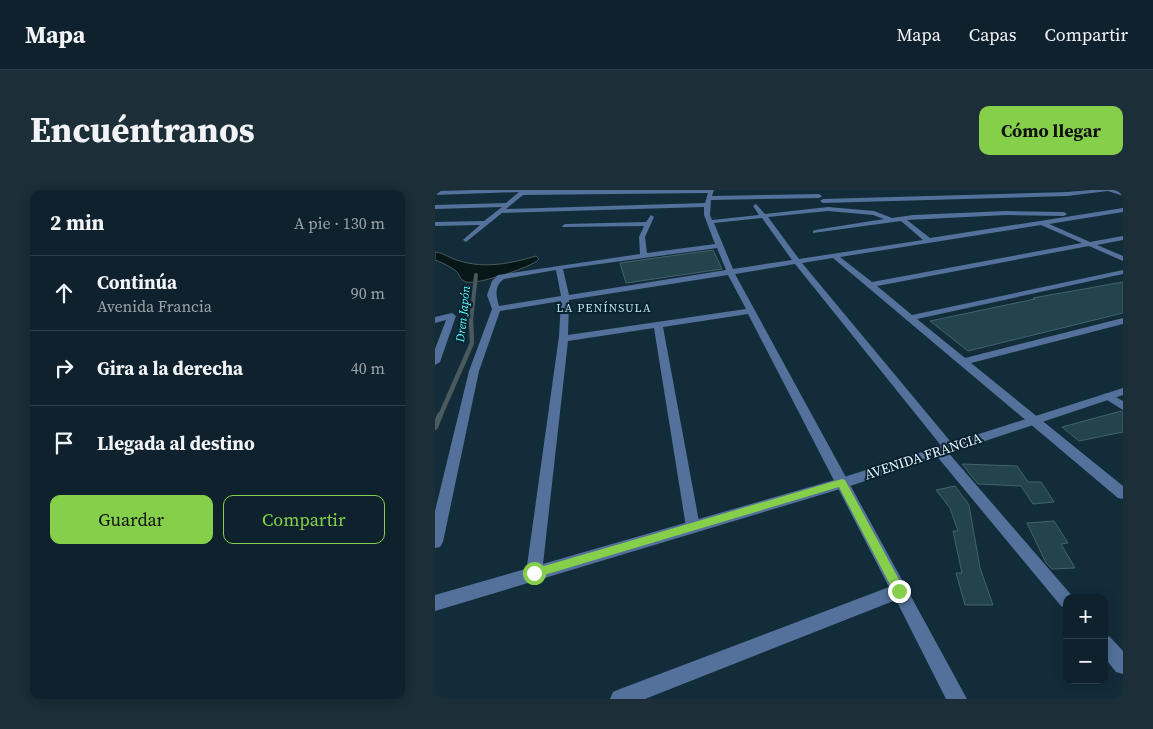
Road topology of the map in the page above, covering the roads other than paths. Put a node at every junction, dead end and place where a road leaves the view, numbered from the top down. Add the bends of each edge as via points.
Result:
1 (1022, 190) edge
2 (1109, 190) edge
3 (524, 191) edge
4 (435, 193) edge
5 (1123, 194) edge
6 (1029, 195) junction
7 (710, 196) edge
8 (819, 196) edge
9 (507, 205) junction
10 (755, 206) dead end
11 (435, 207) edge
12 (656, 208) junction
13 (828, 209) junction
14 (1123, 210) edge
15 (500, 211) junction
16 (1055, 214) junction
17 (1087, 216) junction
18 (764, 218) junction
19 (901, 218) junction
20 (1068, 219) junction
21 (891, 220) junction
22 (710, 222) junction
23 (486, 223) junction
24 (1042, 223) junction
25 (435, 224) edge
26 (647, 224) junction
27 (565, 226) dead end
28 (815, 232) dead end
29 (1123, 238) edge
30 (466, 240) dead end
31 (929, 241) junction
32 (720, 245) junction
33 (1090, 245) junction
34 (644, 255) junction
35 (835, 256) junction
36 (1123, 259) edge
37 (797, 262) junction
38 (559, 268) junction
39 (731, 272) junction
40 (1123, 272) edge
41 (870, 285) junction
42 (565, 299) junction
43 (495, 309) junction
44 (751, 311) junction
45 (910, 318) junction
46 (435, 320) edge
47 (1123, 321) edge
48 (658, 326) junction
49 (562, 339) junction
50 (435, 362) edge
51 (963, 362) junction
52 (1123, 390) edge
53 (1108, 396) junction
54 (1123, 406) edge
55 (1033, 420) junction
56 (944, 449) junction
57 (842, 483) junction
58 (1123, 494) edge
59 (693, 527) junction
60 (435, 542) edge
61 (534, 573) junction
62 (899, 591) junction
63 (1063, 595) edge
64 (435, 603) edge
65 (1108, 648) edge
66 (1123, 665) edge
67 (620, 699) edge
68 (957, 699) edge

1 - 6 street
2 - 5 street
2 - 6 street
3 - 4 street
3 - 7 street
3 - 9 street
6 - 8 street
6 - 16 street
7 - 8 street
7 - 12 street
7 - 22 street
8 - 13 street
9 - 11 street
9 - 15 street
10 - 18 street
12 - 15 street
12 - 26 street
13 - 18 street
13 - 21 street via 874,213
14 - 17 street
15 - 23 street
16 - 17 street
16 - 19 street
16 - 20 street
17 - 20 street
18 - 22 street
18 - 37 street
19 - 21 street
19 - 31 street
20 - 24 street
21 - 28 street
22 - 32 street
23 - 25 street
23 - 30 street
24 - 31 street
24 - 33 street
26 - 27 street
26 - 34 street via 642,237
29 - 33 street
31 - 35 street
32 - 34 street
32 - 39 street
33 - 36 street
33 - 41 street
34 - 38 street
35 - 37 street
35 - 41 street
37 - 39 street
37 - 56 street
38 - 42 street via 564,277
38 - 43 street via 501,277 491,295
39 - 42 street
39 - 44 street
40 - 45 street
41 - 45 street
42 - 43 street
42 - 49 street
43 - 60 street via 474,371
44 - 48 street
44 - 57 street
45 - 51 street
46 - 50 street via 452,316
47 - 51 street
48 - 49 street
48 - 59 street
49 - 61 street
51 - 55 street
52 - 53 street, AVENIDA FRANCIA
53 - 54 street
53 - 55 street, AVENIDA FRANCIA
55 - 56 street, AVENIDA FRANCIA
55 - 58 street
56 - 57 street, AVENIDA FRANCIA
56 - 63 street
57 - 59 street, AVENIDA FRANCIA
57 - 62 street
59 - 61 street, AVENIDA FRANCIA
61 - 64 street, AVENIDA FRANCIA
62 - 67 street
62 - 68 street
65 - 66 street

